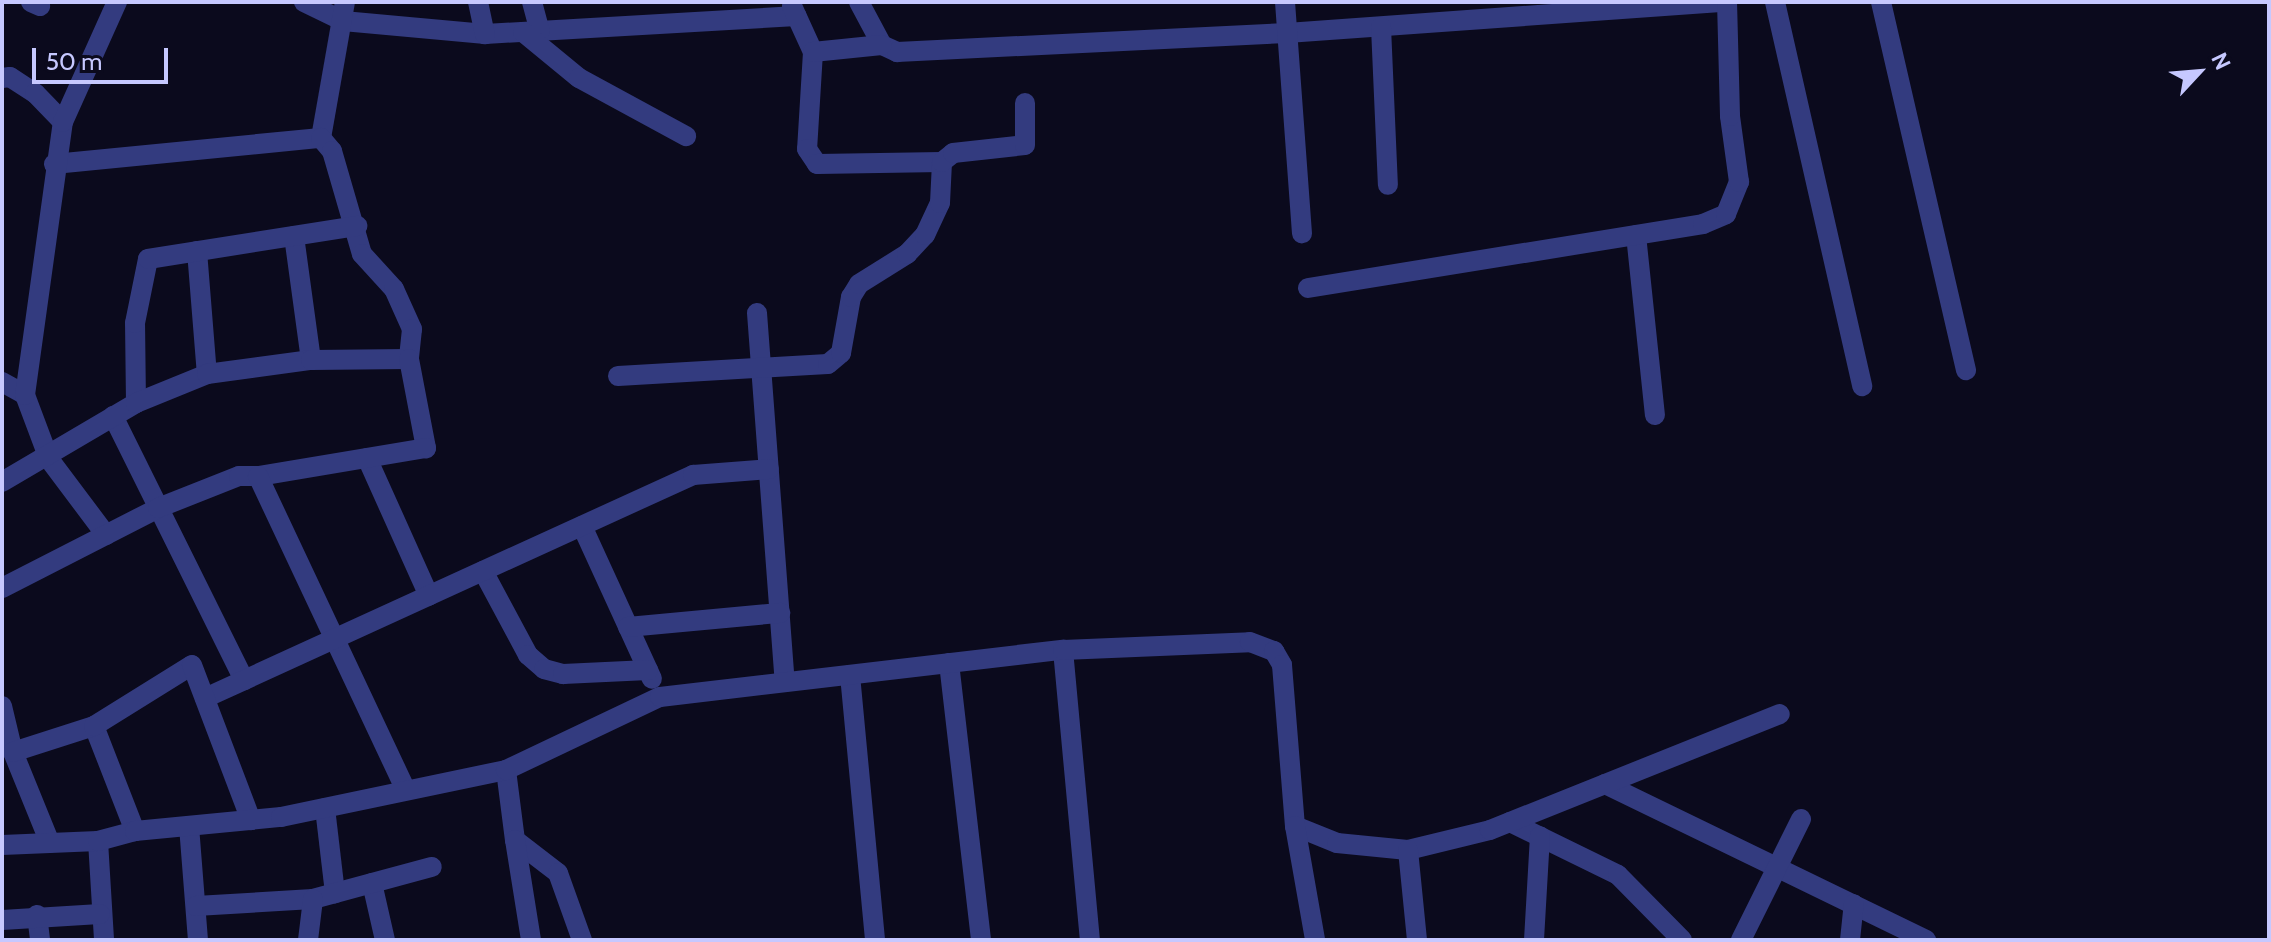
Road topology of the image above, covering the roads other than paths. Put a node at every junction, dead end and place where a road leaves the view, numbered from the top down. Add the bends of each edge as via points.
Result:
1 (117, 2) edge
2 (304, 2) edge
3 (478, 2) edge
4 (532, 2) edge
5 (859, 2) edge
6 (1285, 2) edge
7 (1717, 2) edge
8 (1727, 2) edge
9 (1775, 2) edge
10 (1881, 2) edge
11 (1689, 5) edge
12 (793, 9) edge
13 (1550, 9) edge
14 (344, 12) edge
15 (1381, 27) junction
16 (532, 32) junction
17 (1287, 33) junction
18 (485, 34) junction
19 (882, 45) junction
20 (813, 52) junction
21 (2, 78) edge
22 (1025, 103) dead end
23 (63, 122) junction
24 (686, 136) dead end
25 (321, 138) junction
26 (942, 162) junction
27 (54, 164) junction
28 (1388, 185) dead end
29 (357, 226) junction
30 (1302, 233) dead end
31 (1636, 235) junction
32 (294, 236) junction
33 (197, 251) junction
34 (1308, 288) dead end
35 (757, 313) dead end
36 (409, 359) junction
37 (311, 360) junction
38 (761, 364) junction
39 (1966, 370) dead end
40 (207, 374) junction
41 (618, 376) dead end
42 (2, 382) edge
43 (1862, 386) dead end
44 (25, 395) junction
45 (136, 403) junction
46 (1655, 415) dead end
47 (113, 416) junction
48 (367, 458) junction
49 (49, 459) junction
50 (769, 469) junction
51 (258, 476) junction
52 (2, 482) edge
53 (158, 508) junction
54 (582, 526) junction
55 (106, 535) junction
56 (483, 571) junction
57 (2, 588) edge
58 (429, 596) junction
59 (780, 613) junction
60 (628, 627) junction
61 (335, 638) junction
62 (1063, 650) junction
63 (949, 663) junction
64 (648, 670) junction
65 (850, 675) junction
66 (244, 680) junction
67 (785, 682) junction
68 (660, 697) junction
69 (205, 698) junction
70 (2, 706) edge
71 (1780, 714) dead end
72 (94, 726) junction
73 (13, 752) junction
74 (506, 770) junction
75 (1605, 784) junction
76 (406, 790) junction
77 (325, 808) junction
78 (1801, 819) dead end
79 (251, 820) junction
80 (1510, 822) junction
81 (189, 826) junction
82 (1295, 826) junction
83 (135, 831) junction
84 (1540, 836) junction
85 (515, 840) junction
86 (98, 841) junction
87 (50, 843) junction
88 (2, 845) edge
89 (1408, 850) junction
90 (432, 867) dead end
91 (1777, 867) junction
92 (372, 883) junction
93 (335, 893) junction
94 (313, 899) junction
95 (1854, 904) junction
96 (196, 906) junction
97 (100, 914) junction
98 (37, 915) junction
99 (2, 920) edge
100 (40, 940) edge
101 (104, 940) edge
102 (198, 940) edge
103 (308, 940) edge
104 (385, 940) edge
105 (531, 940) edge
106 (582, 940) edge
107 (875, 940) edge
108 (981, 940) edge
109 (1090, 940) edge
110 (1315, 940) edge
111 (1417, 940) edge
112 (1534, 940) edge
113 (1682, 940) edge
114 (1741, 940) edge
115 (1850, 940) edge
116 (1926, 940) edge

1 - 23 street
2 - 14 street
3 - 18 street
4 - 16 street
5 - 19 street
6 - 17 street
7 - 11 street
8 - 31 street via 1730,116 1739,182 1734,203 1726,214 1703,224
9 - 43 street
10 - 39 street
11 - 13 street
12 - 16 street
12 - 20 street
13 - 15 street
14 - 18 street
14 - 25 street
15 - 17 street
15 - 28 street
16 - 18 street
16 - 24 street via 579,78
17 - 19 street via 897,52
17 - 30 street
19 - 20 street
20 - 26 street via 807,149 817,164
21 - 23 street via 10,77 35,93
22 - 26 street via 1025,145 953,153
23 - 27 street
25 - 27 street
25 - 29 street via 332,151
26 - 38 street via 940,203 925,235 907,254 859,284 851,297 841,353 828,364
27 - 44 street
29 - 32 street
29 - 36 street via 362,254 394,289 412,329
31 - 34 street
31 - 46 street
32 - 33 street
32 - 37 street
33 - 40 street
33 - 45 street via 148,259 135,323
35 - 38 street
36 - 37 street
36 - 48 street via 426,448
37 - 40 street
38 - 41 street
38 - 50 street
40 - 45 street
42 - 44 street
44 - 49 street
45 - 47 street
47 - 49 street
47 - 53 street
48 - 51 street
48 - 58 street
49 - 52 street
49 - 55 street
50 - 54 street via 693,475
50 - 59 street
51 - 53 street via 239,476
51 - 61 street
53 - 55 street
53 - 66 street
54 - 56 street
54 - 60 street
55 - 57 street
56 - 58 street
56 - 64 street via 528,655 544,669 563,674
58 - 61 street
59 - 60 street
59 - 67 street
60 - 64 street
61 - 66 street
61 - 76 street
62 - 63 street
62 - 82 street via 1250,642 1274,651 1287,695
62 - 109 street
63 - 65 street
63 - 108 street
64 - 68 street
65 - 67 street
65 - 107 street
66 - 69 street
67 - 68 street
68 - 74 street
69 - 72 street via 192,665
69 - 79 street
70 - 73 street
71 - 75 street
72 - 73 street
72 - 83 street
73 - 87 street
74 - 76 street
74 - 85 street
75 - 80 street
75 - 91 street
76 - 77 street
77 - 79 street
77 - 93 street
78 - 91 street
79 - 81 street
80 - 84 street
80 - 89 street
81 - 83 street
81 - 96 street
82 - 89 street via 1337,843
82 - 110 street
83 - 86 street
84 - 112 street
84 - 113 street via 1618,875
85 - 105 street
85 - 106 street via 558,873
86 - 87 street
86 - 97 street
87 - 88 street
89 - 111 street
90 - 92 street
91 - 95 street
91 - 114 street
92 - 93 street
92 - 104 street
93 - 94 street
94 - 96 street
94 - 103 street
95 - 115 street
95 - 116 street
96 - 102 street
97 - 98 street
97 - 101 street
98 - 99 street
98 - 100 street

